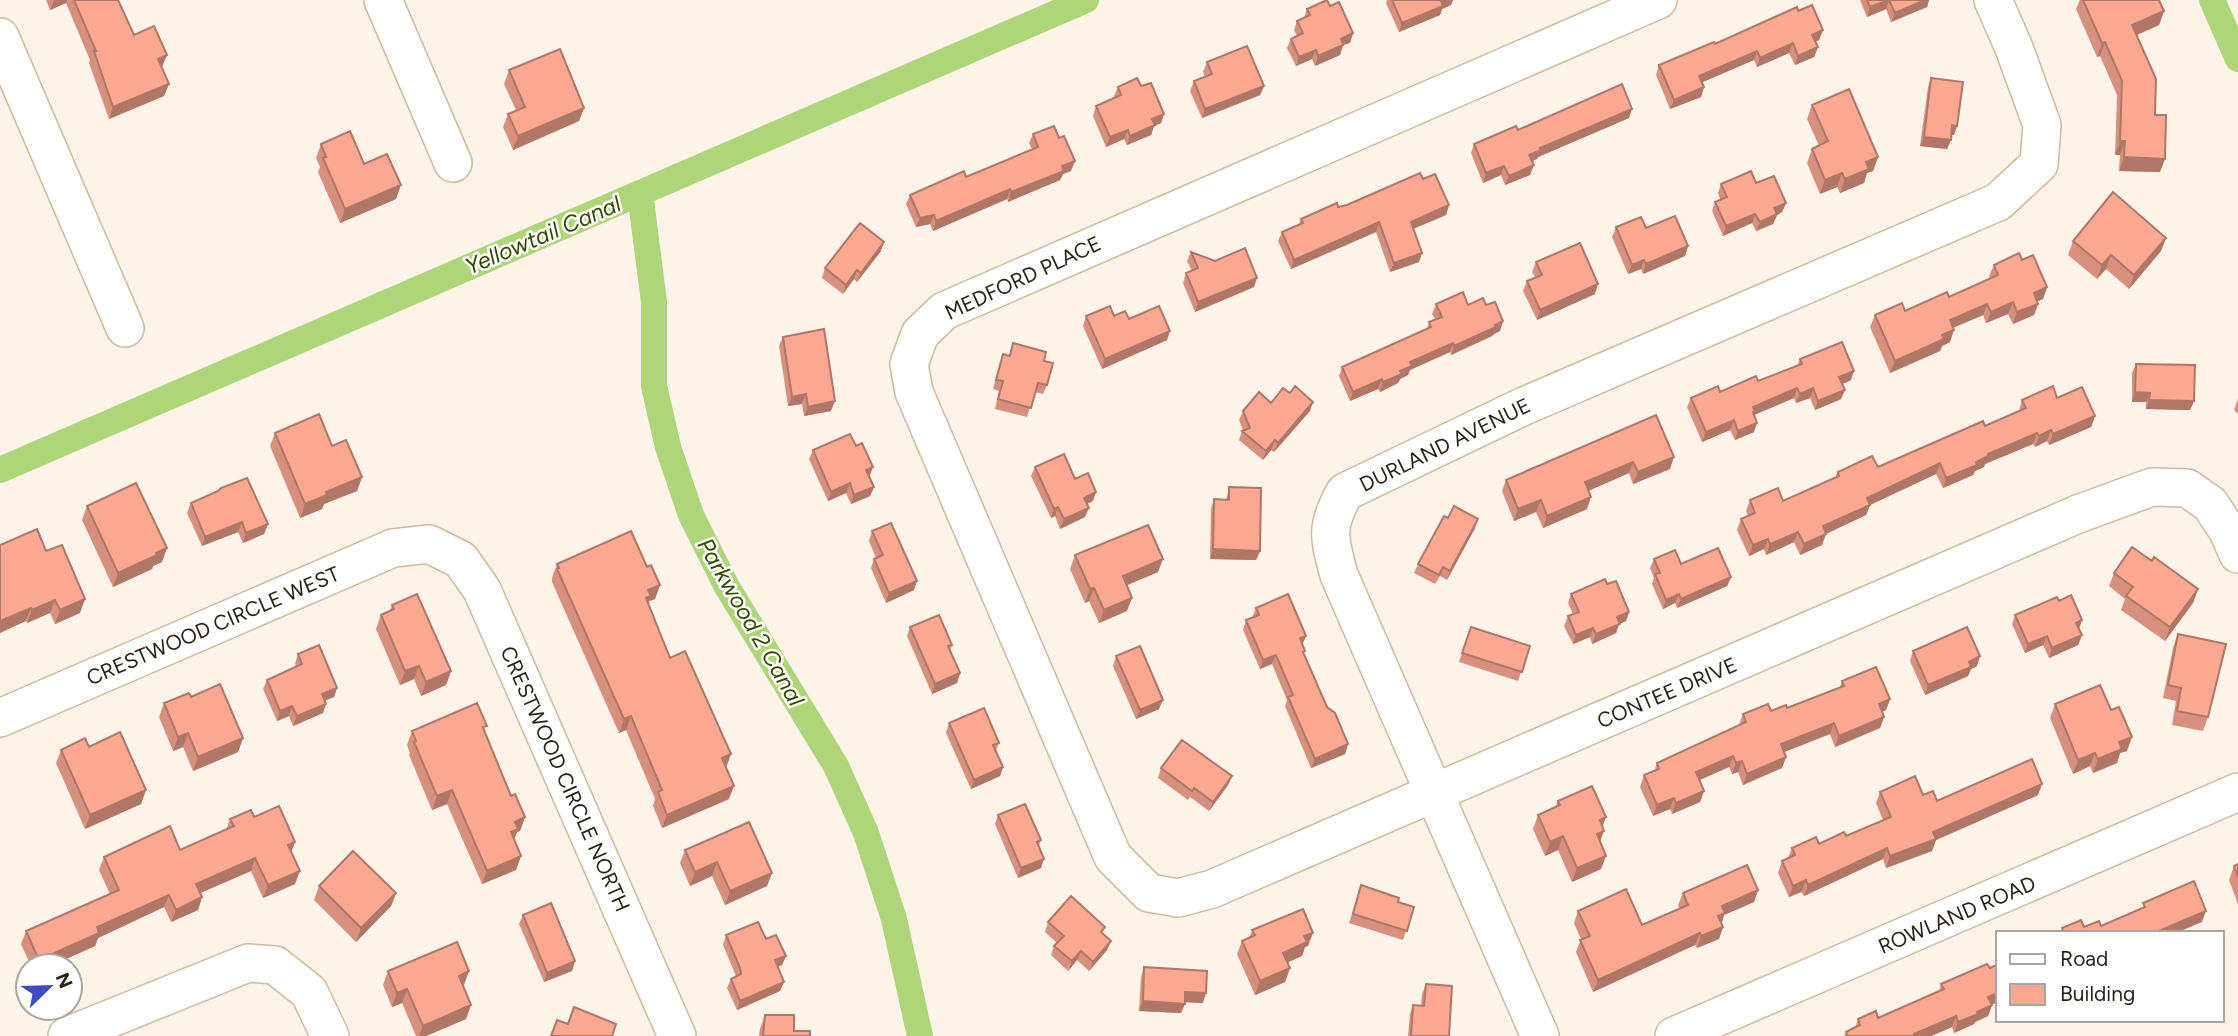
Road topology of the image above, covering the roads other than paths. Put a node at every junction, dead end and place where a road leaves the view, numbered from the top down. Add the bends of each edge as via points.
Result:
1 (383, 0) edge
2 (1658, 0) edge
3 (1993, 0) edge
4 (0, 37) edge
5 (453, 163) dead end
6 (125, 328) dead end
7 (429, 544) joint
8 (2238, 554) edge
9 (0, 718) edge
10 (2238, 792) edge
11 (1434, 794) junction
12 (1149, 892) joint
13 (67, 1036) edge
14 (330, 1036) edge
15 (677, 1036) edge
16 (1540, 1036) edge
17 (1674, 1036) edge

1 - 5 street
2 - 12 street, MEDFORD PLACE via 944,311 920,334 909,364 914,392 933,439 1113,857
3 - 11 street, DURLAND AVENUE via 2042,125 2039,164 1998,202 1522,407 1345,492 1332,516 1331,546 1339,575
4 - 6 street
7 - 9 street, CRESTWOOD CIRCLE WEST via 393,548
7 - 15 street, CRESTWOOD CIRCLE NORTH via 461,560 482,590
8 - 11 street, CONTEE DRIVE via 2210,504 2186,488 2152,487 2078,514
10 - 17 street, ROWLAND ROAD
11 - 12 street, CONTEE DRIVE via 1212,889 1178,898
11 - 16 street, DURLAND AVENUE
13 - 14 street via 248,963 275,965 309,992

